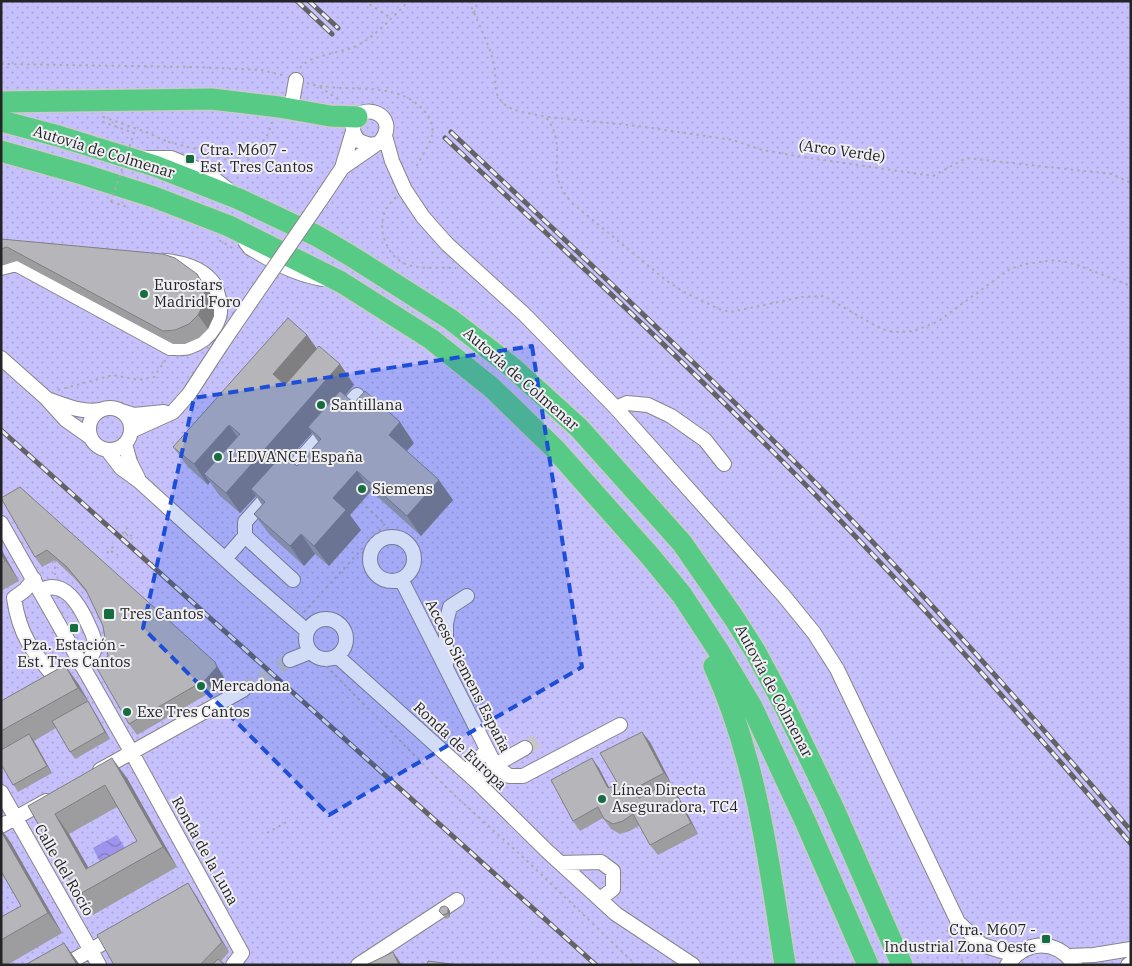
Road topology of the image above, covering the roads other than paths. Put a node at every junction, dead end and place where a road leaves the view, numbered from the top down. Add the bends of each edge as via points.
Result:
1 (296, 80) road end
2 (1, 102) edge
3 (285, 107) junction
4 (1, 121) edge
5 (355, 124) junction
6 (380, 140) junction
7 (1, 151) edge
8 (342, 168) junction
9 (157, 260) edge
10 (1, 268) edge
11 (1, 358) edge
12 (357, 395) dead end
13 (46, 398) junction
14 (616, 408) junction
15 (100, 410) junction
16 (121, 411) junction
17 (173, 412) junction
18 (131, 431) junction
19 (90, 437) junction
20 (125, 444) junction
21 (108, 451) junction
22 (724, 464) dead end
23 (139, 481) junction
24 (1, 524) edge
25 (245, 536) junction
26 (650, 556) junction
27 (225, 559) junction
28 (294, 580) dead end
29 (401, 580) junction
30 (37, 585) junction
31 (467, 596) dead end
32 (307, 631) junction
33 (310, 652) junction
34 (337, 656) junction
35 (290, 660) tunnel mouth
36 (446, 668) junction
37 (77, 679) junction
38 (243, 690) tunnel mouth
39 (49, 698) edge
40 (620, 725) dead end
41 (526, 748) tunnel mouth
42 (487, 750) junction
43 (132, 752) junction
44 (495, 765) junction
45 (466, 772) junction
46 (85, 779) edge
47 (477, 782) junction
48 (1, 792) edge
49 (59, 793) edge
50 (16, 818) junction
51 (1, 826) edge
52 (587, 861) junction
53 (560, 863) junction
54 (576, 878) junction
55 (600, 899) junction
56 (457, 900) dead end
57 (131, 927) edge
58 (90, 950) junction
59 (1131, 950) edge
60 (1011, 960) edge
61 (1072, 960) edge
62 (65, 965) edge
63 (99, 965) edge
64 (233, 965) edge
65 (358, 965) edge
66 (693, 965) edge
67 (785, 965) edge
68 (868, 965) edge
69 (902, 965) edge

1 - 3 street
2 - 3 highway via 212,99
3 - 5 highway
4 - 69 highway, Autovía de Colmenar via 133,158 239,199 317,236 450,318 513,368 579,428 682,543 734,618 784,705
5 - 6 street via 359,142 370,145
5 - 6 street via 366,111 378,113 386,124
5 - 8 street
6 - 8 street
6 - 14 street via 405,190 423,217
7 - 26 highway, Autovía de Colmenar via 154,197 224,233 341,282 431,339 490,387 555,448
8 - 17 street, bridge via 189,394
9 - 10 street via 196,268 214,284 220,300 220,319 208,337 188,348 170,348 16,264
11 - 13 street
12 - 25 street via 245,522
13 - 15 street via 74,409
13 - 19 street via 66,420
14 - 22 street via 627,403 648,405 671,416 706,440
14 - 60 street via 814,633 837,669 958,922 982,946
15 - 16 street
15 - 19 street via 91,419
16 - 17 street via 134,415
16 - 18 street via 129,420
17 - 18 street
18 - 20 street
19 - 21 street via 97,446
20 - 21 street
20 - 23 street
21 - 23 street via 121,468
23 - 27 street
24 - 30 street
25 - 27 street
25 - 28 street
26 - 67 highway via 709,654 738,726 764,830
26 - 68 highway, Autovía de Colmenar via 682,595 752,707
27 - 32 street
29 - 29 street via 412,569 412,549 398,538 377,538 370,554 370,565 375,574 383,580
29 - 36 street, Acceso Siemens España
30 - 37 street
30 - 37 street via 68,593 86,619 95,648
30 - 37 street via 14,598 24,636 37,658
31 - 36 street via 450,607 446,623
32 - 33 street via 306,642
32 - 34 street via 323,620 341,626 346,639
33 - 34 street via 326,660
33 - 35 street
34 - 45 street, Ronda de Europa
36 - 42 street, Acceso Siemens España
37 - 39 street
37 - 43 street, Ronda de la Luna
38 - 43 street
40 - 44 street via 523,776 509,776
41 - 44 street
42 - 44 street, Acceso Siemens España
42 - 45 street
43 - 46 street
43 - 64 street, Ronda de la Luna via 201,887 242,953
44 - 47 street, Acceso Siemens España
45 - 47 street, Ronda de Europa
47 - 53 street, Ronda de Europa
48 - 50 street, Calle del Rocío
49 - 50 street
50 - 51 street
50 - 58 street, Calle del Rocío
52 - 53 street
52 - 54 street
52 - 55 street via 601,862 613,871 613,889
53 - 54 street, Ronda de Europa
54 - 55 street, Ronda de Europa
55 - 66 street, Ronda de Europa via 616,914
56 - 65 street
57 - 58 street
58 - 62 street
58 - 63 street, Calle del Rocío
59 - 61 street
60 - 61 street via 1028,948 1042,945 1056,948

